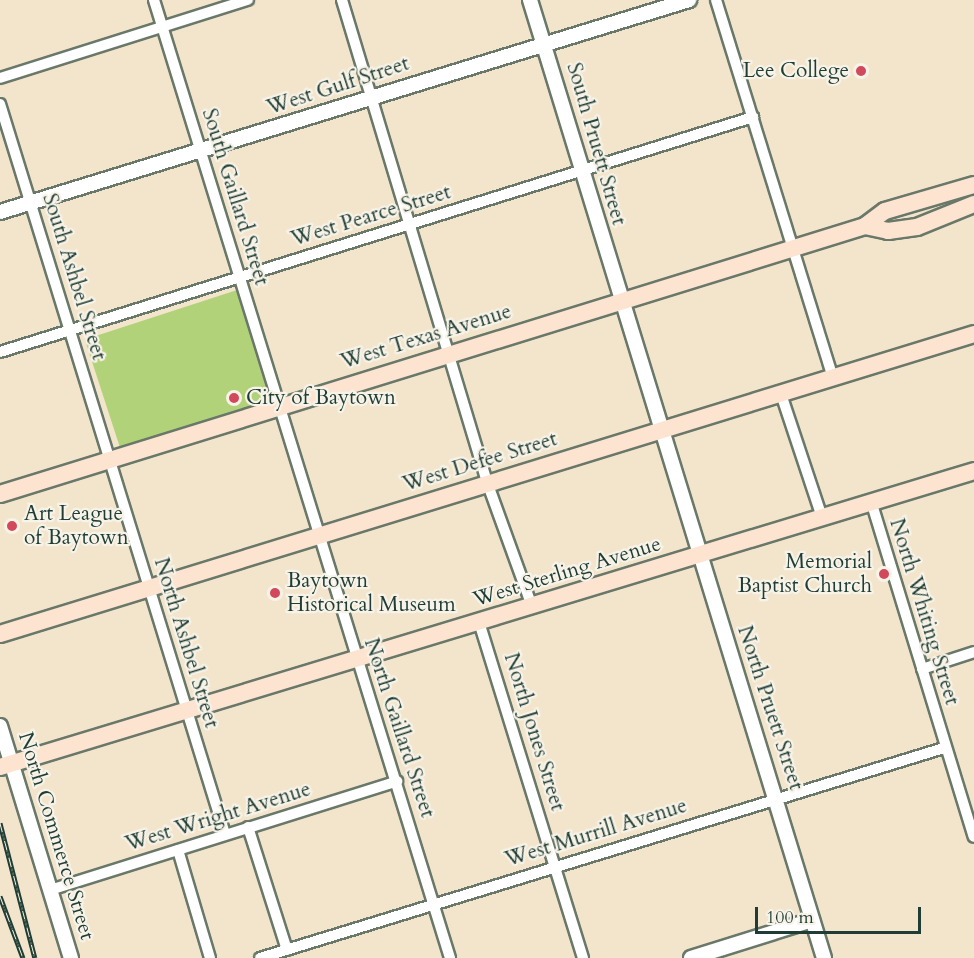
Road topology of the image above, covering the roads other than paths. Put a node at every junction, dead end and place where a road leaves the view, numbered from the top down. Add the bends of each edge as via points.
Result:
1 (154, 0) edge
2 (248, 0) edge
3 (342, 0) edge
4 (530, 0) edge
5 (689, 0) edge
6 (716, 0) edge
7 (162, 26) junction
8 (544, 45) junction
9 (0, 78) edge
10 (371, 97) junction
11 (0, 104) edge
12 (753, 117) junction
13 (200, 152) junction
14 (582, 171) junction
15 (974, 185) edge
16 (30, 203) junction
17 (974, 204) edge
18 (0, 212) edge
19 (410, 224) junction
20 (865, 226) junction
21 (792, 249) junction
22 (241, 277) junction
23 (619, 300) junction
24 (69, 330) junction
25 (974, 334) edge
26 (0, 352) edge
27 (449, 354) junction
28 (834, 377) junction
29 (781, 394) junction
30 (277, 407) junction
31 (662, 430) junction
32 (110, 462) junction
33 (974, 471) edge
34 (487, 482) junction
35 (0, 494) edge
36 (871, 501) junction
37 (822, 517) junction
38 (319, 536) junction
39 (699, 556) junction
40 (149, 588) junction
41 (532, 606) junction
42 (479, 622) junction
43 (0, 634) edge
44 (974, 652) edge
45 (357, 661) junction
46 (922, 669) junction
47 (187, 712) junction
48 (0, 726) edge
49 (944, 748) junction
50 (6, 765) edge
51 (397, 781) junction
52 (776, 798) junction
53 (248, 827) junction
54 (973, 829) edge
55 (225, 834) junction
56 (177, 850) junction
57 (555, 866) junction
58 (50, 890) junction
59 (433, 902) junction
60 (812, 920) junction
61 (287, 950) junction
62 (71, 958) edge
63 (210, 958) edge
64 (260, 958) edge
65 (450, 958) edge
66 (583, 958) edge
67 (691, 958) edge
68 (824, 958) edge

1 - 7 street, South Gaillard Street
2 - 7 street
3 - 10 street
4 - 8 street, South Pruett Street
5 - 8 street, West Gulf Street
6 - 12 street
7 - 9 street
7 - 13 street, South Gaillard Street
8 - 10 street, West Gulf Street
8 - 14 street, South Pruett Street
10 - 13 street, West Gulf Street
10 - 19 street
11 - 16 street, South Ashbel Street
12 - 14 street, West Pearce Street
12 - 21 street
13 - 16 street, West Gulf Street
13 - 22 street, South Gaillard Street
14 - 19 street, West Pearce Street
14 - 23 street, South Pruett Street
15 - 20 main road, West Texas Avenue via 885,211
16 - 18 street, West Gulf Street
16 - 24 street, South Ashbel Street
17 - 20 main road, West Texas Avenue via 916,227 888,231
19 - 22 street, West Pearce Street
19 - 27 street
20 - 21 main road, West Texas Avenue
21 - 23 main road, West Texas Avenue
21 - 28 street
22 - 24 street, West Pearce Street
22 - 30 street, South Gaillard Street
23 - 27 main road, West Texas Avenue
23 - 31 street, North Pruett Street
24 - 26 street, West Pearce Street
24 - 32 street, South Ashbel Street
25 - 28 main road, West Defee Street
27 - 30 main road, West Texas Avenue
27 - 34 street
28 - 29 main road, West Defee Street
29 - 31 main road, West Defee Street
29 - 37 street
30 - 32 main road, West Texas Avenue
30 - 38 street, North Gaillard Street
31 - 34 main road, West Defee Street
31 - 39 street, North Pruett Street
32 - 35 main road, West Texas Avenue
32 - 40 street, North Ashbel Street
33 - 36 main road, West Sterling Avenue
34 - 38 main road, West Defee Street
34 - 41 street
36 - 37 main road, West Sterling Avenue
36 - 46 street, North Whiting Street
37 - 39 main road, West Sterling Avenue
38 - 40 main road, West Defee Street
38 - 45 street, North Gaillard Street
39 - 41 main road, West Sterling Avenue
39 - 52 street, North Pruett Street
40 - 43 main road, West Defee Street
40 - 47 street, North Ashbel Street
41 - 42 main road, West Sterling Avenue
42 - 45 main road, West Sterling Avenue
42 - 57 street, North Jones Street
44 - 46 street
45 - 47 main road, West Sterling Avenue
45 - 51 street, North Gaillard Street
46 - 49 street, North Whiting Street
47 - 50 main road, West Sterling Avenue
47 - 55 street, North Ashbel Street
48 - 50 street, North Commerce Street
49 - 52 street, West Murrill Avenue
49 - 54 street, North Whiting Street
50 - 58 street, North Commerce Street
51 - 53 street, West Wright Avenue
51 - 59 street, North Gaillard Street
52 - 57 street, West Murrill Avenue
52 - 60 street, North Pruett Street
53 - 55 street, West Wright Avenue
53 - 61 street
55 - 56 street, West Wright Avenue
56 - 58 street, West Wright Avenue
56 - 63 street
57 - 59 street, West Murrill Avenue
57 - 66 street, North Jones Street
58 - 62 street, North Commerce Street
59 - 61 street, West Murrill Avenue
59 - 65 street, North Gaillard Street
60 - 67 street
60 - 68 street, North Pruett Street
61 - 64 street, West Murrill Avenue

